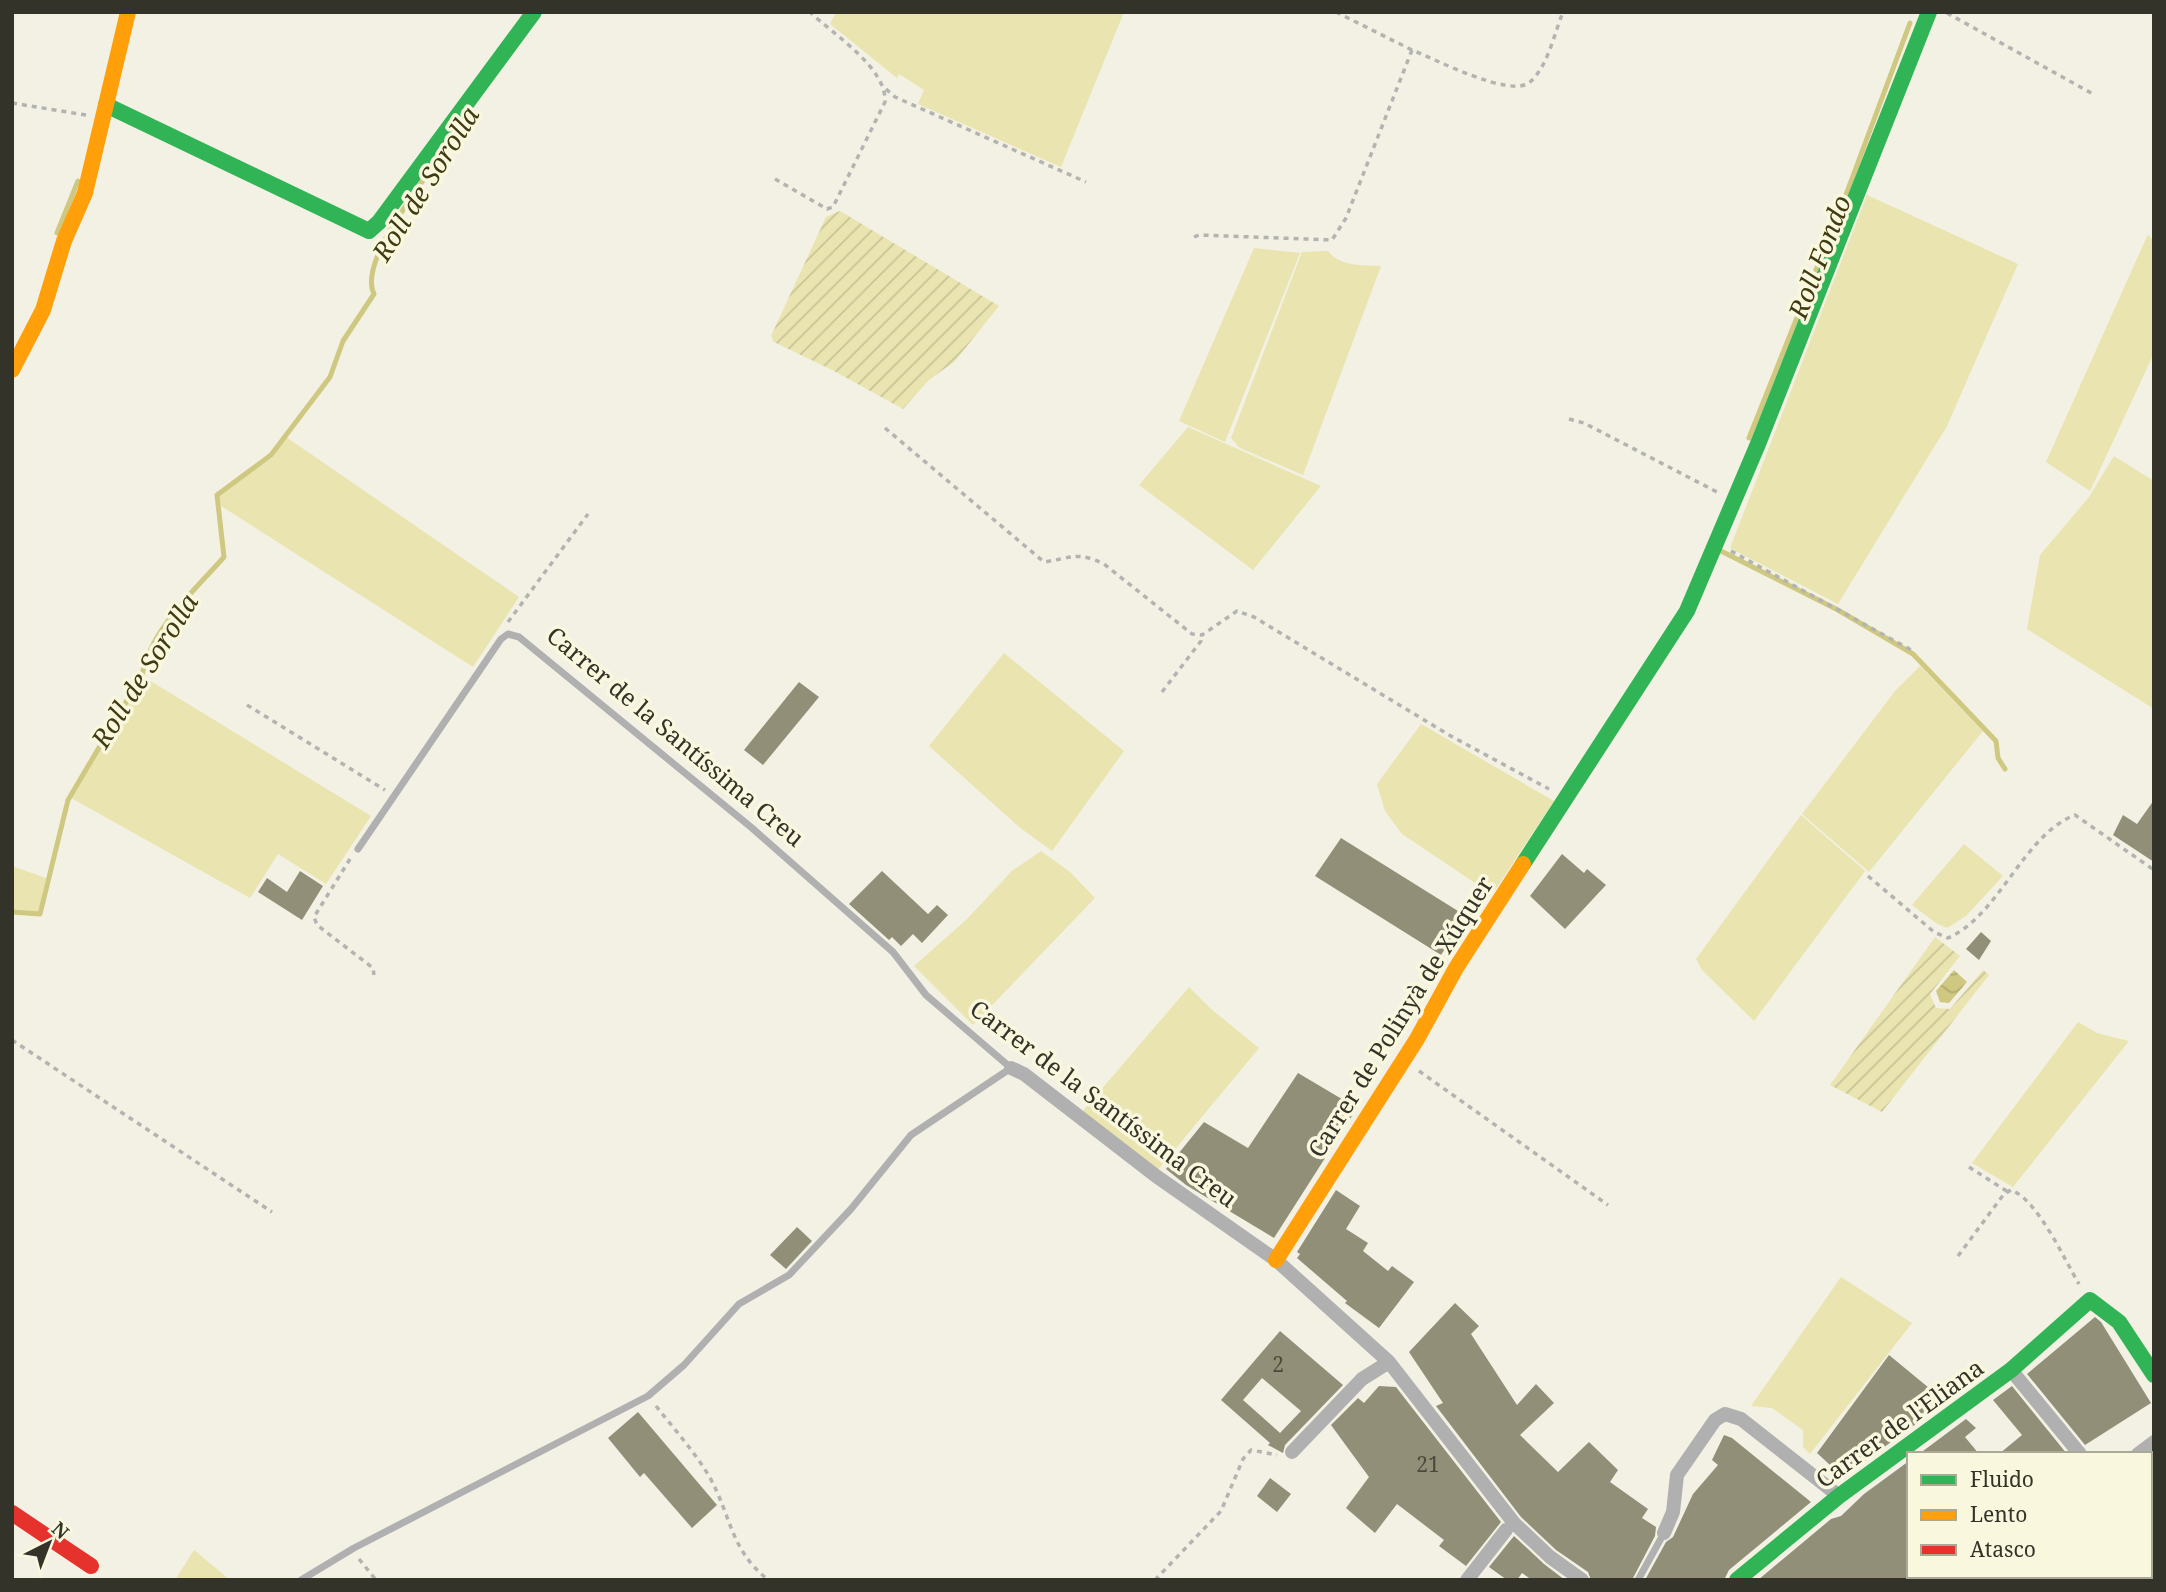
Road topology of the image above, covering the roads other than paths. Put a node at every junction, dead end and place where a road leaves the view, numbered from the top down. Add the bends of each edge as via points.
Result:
1 (128, 12) edge
2 (534, 12) edge
3 (1929, 12) edge
4 (104, 112) junction
5 (12, 370) edge
6 (358, 849) road end
7 (1011, 1069) junction
8 (1276, 1260) junction
9 (1389, 1362) junction
10 (2011, 1370) junction
11 (2154, 1376) edge
12 (1292, 1452) road end
13 (2078, 1452) edge
14 (1839, 1496) junction
15 (12, 1513) edge
16 (1506, 1530) dead end
17 (1664, 1533) joint
18 (91, 1566) dead end
19 (301, 1580) edge
20 (1467, 1580) edge
21 (1582, 1580) edge
22 (1638, 1580) edge
23 (1737, 1580) edge

1 - 4 street
2 - 4 street via 369,231
3 - 8 street, Carrer de Polinyà de Xúquer via 1687,611
4 - 5 street via 85,193 64,241 43,310
6 - 7 lane, Carrer de la Santíssima Creu via 501,639 509,634 519,637 752,828 893,952 926,995
7 - 8 street, Carrer de la Santíssima Creu via 1024,1074 1156,1176
7 - 19 lane via 911,1135 789,1275 739,1304 648,1396
8 - 9 street, Carrer de la Santíssima Creu
9 - 12 street via 1362,1379
9 - 21 street, Carrer de la Santíssima Creu via 1514,1523
10 - 11 street, Carrer de l'Eliana via 2088,1302 2098,1303 2112,1315
10 - 13 street
10 - 14 street, Carrer de l'Eliana
14 - 17 street via 1741,1419 1725,1415 1715,1420 1677,1475
14 - 23 street, Carrer de l'Eliana
15 - 18 street
16 - 20 street
17 - 22 lane

